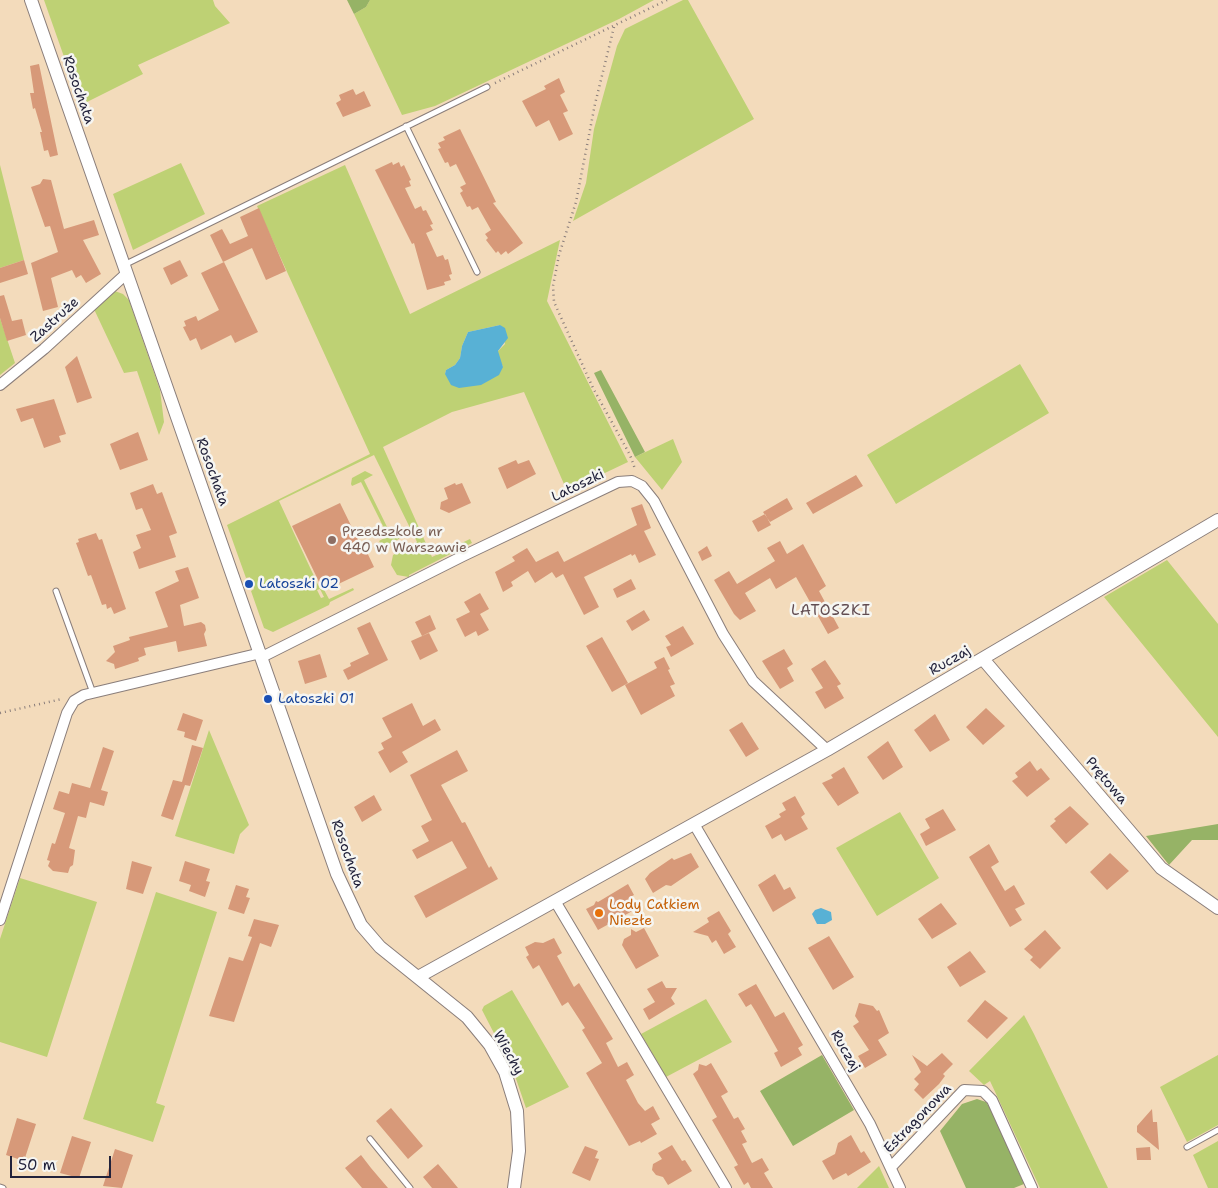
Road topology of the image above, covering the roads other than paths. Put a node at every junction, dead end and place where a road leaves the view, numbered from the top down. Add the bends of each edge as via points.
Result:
1 (31, 0) edge
2 (487, 87) road end
3 (406, 126) junction
4 (125, 270) junction
5 (477, 272) dead end
6 (0, 385) edge
7 (1218, 520) edge
8 (56, 591) dead end
9 (261, 655) junction
10 (983, 659) junction
11 (93, 693) junction
12 (827, 750) junction
13 (694, 824) junction
14 (555, 901) junction
15 (1218, 908) edge
16 (0, 920) edge
17 (380, 947) joint
18 (418, 976) junction
19 (1218, 1130) edge
20 (370, 1139) dead end
21 (1187, 1147) dead end
22 (892, 1166) junction
23 (410, 1188) edge
24 (514, 1188) edge
25 (726, 1188) edge
26 (900, 1188) edge
27 (1032, 1188) edge

1 - 4 street, Rosochata
2 - 3 lane
3 - 4 lane
3 - 5 lane
4 - 6 street, Zastruże via 44,349
4 - 9 street, Rosochata
7 - 10 street, Ruczaj
8 - 11 lane
9 - 11 street, Latoszki
9 - 12 street, Latoszki via 618,482 637,483 654,501 723,634 753,681
9 - 17 street, Rosochata via 337,874 361,925
10 - 12 street, Ruczaj
10 - 15 street, Prętowa via 1161,868
11 - 16 street, Latoszki via 76,699 67,713
12 - 13 street, Ruczaj
13 - 14 street, Ruczaj
13 - 22 street, Ruczaj
14 - 18 street, Ruczaj
14 - 25 street
17 - 18 street, Wiechy
18 - 24 street, Wiechy via 467,1017 490,1045 505,1072 518,1111 519,1151
19 - 21 lane
20 - 23 lane
22 - 26 street, Ruczaj
22 - 27 street, Estragonowa via 964,1090 983,1091 992,1100

